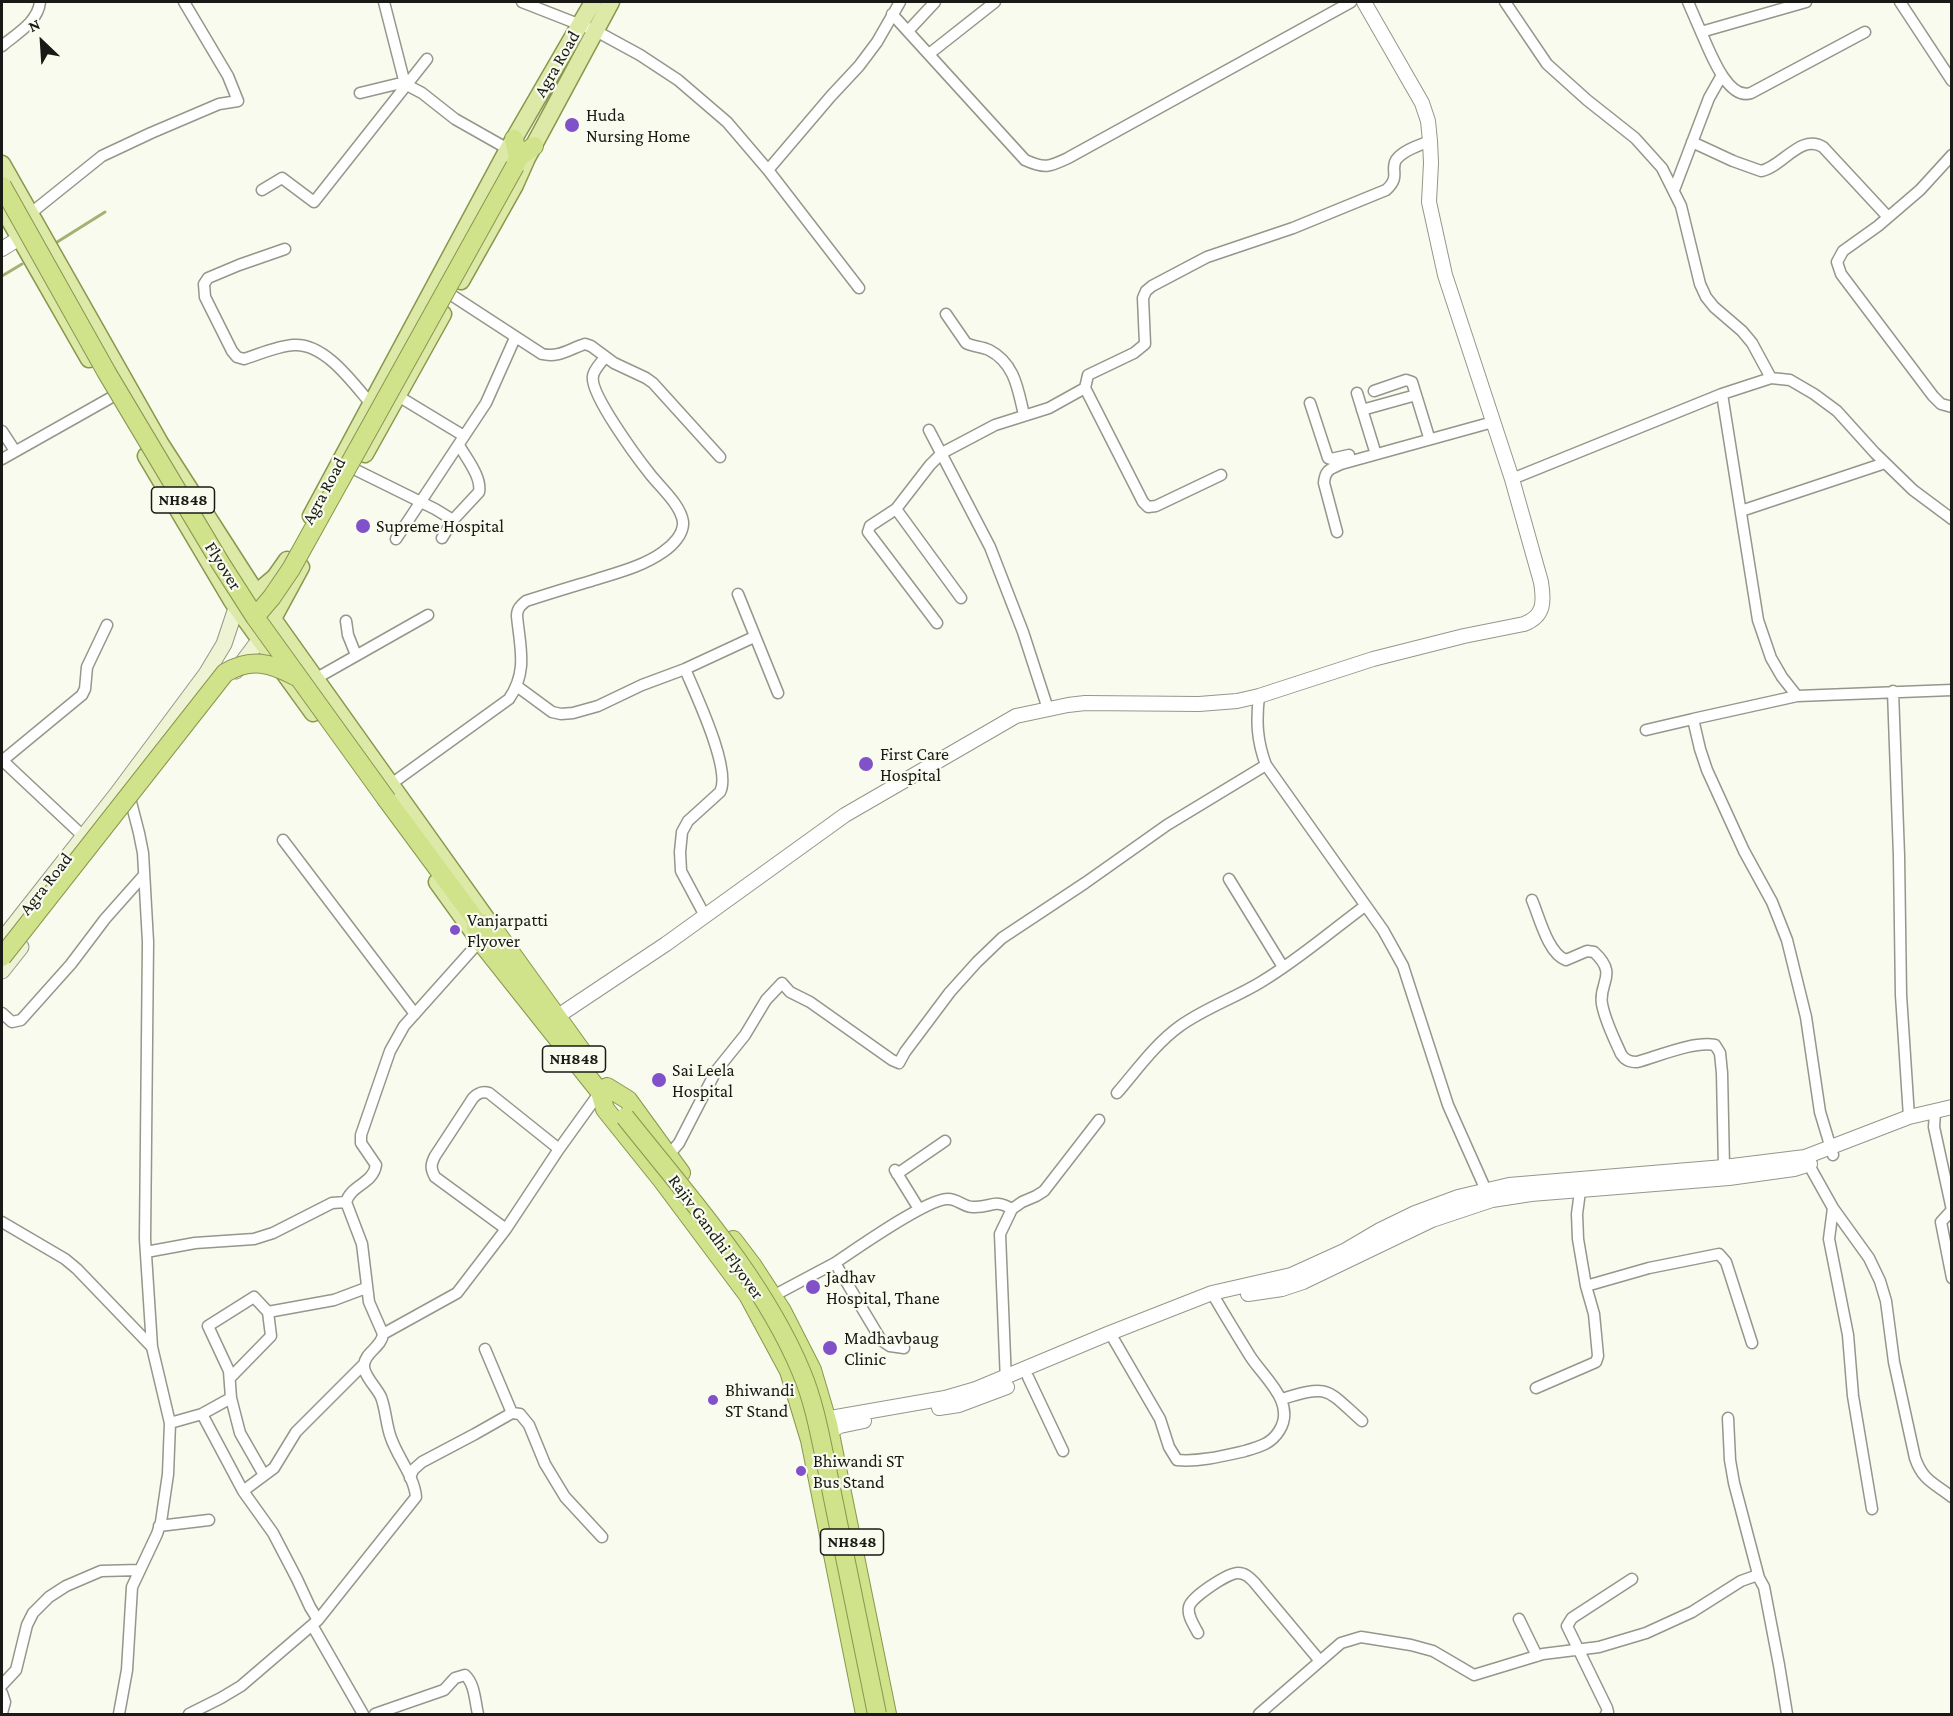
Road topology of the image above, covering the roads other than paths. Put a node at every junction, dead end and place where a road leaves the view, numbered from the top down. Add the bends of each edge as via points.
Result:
1 (40, 2) edge
2 (184, 2) edge
3 (384, 2) edge
4 (522, 2) edge
5 (592, 2) edge
6 (611, 2) edge
7 (900, 2) edge
8 (934, 2) edge
9 (995, 2) edge
10 (1351, 2) edge
11 (1364, 2) edge
12 (1505, 2) edge
13 (1688, 2) edge
14 (1806, 2) edge
15 (1900, 2) edge
16 (892, 14) junction
17 (580, 25) junction
18 (596, 31) junction
19 (908, 31) junction
20 (1701, 32) junction
21 (1865, 32) dead end
22 (2, 46) edge
23 (929, 54) junction
24 (427, 59) dead end
25 (1722, 75) junction
26 (1952, 81) edge
27 (406, 85) junction
28 (360, 93) dead end
29 (1430, 141) junction
30 (1692, 142) junction
31 (534, 146) junction
32 (514, 153) junction
33 (1952, 155) edge
34 (2, 164) edge
35 (768, 170) junction
36 (2, 186) edge
37 (262, 190) dead end
38 (1674, 190) junction
39 (2, 207) edge
40 (1888, 217) junction
41 (34, 220) junction
42 (18, 238) junction
43 (2, 249) edge
44 (285, 249) dead end
45 (860, 288) dead end
46 (453, 296) junction
47 (946, 314) dead end
48 (515, 338) junction
49 (605, 357) junction
50 (1771, 378) junction
51 (1085, 388) junction
52 (1374, 391) dead end
53 (1357, 393) dead end
54 (1722, 394) junction
55 (1416, 395) junction
56 (398, 396) junction
57 (112, 397) junction
58 (1310, 403) dead end
59 (371, 404) junction
60 (1952, 407) edge
61 (1362, 410) junction
62 (1024, 415) junction
63 (1492, 419) junction
64 (929, 430) dead end
65 (2, 431) edge
66 (1428, 434) junction
67 (462, 441) junction
68 (1374, 448) junction
69 (15, 451) junction
70 (942, 453) junction
71 (720, 457) dead end
72 (2, 459) edge
73 (1885, 463) junction
74 (356, 470) junction
75 (1221, 476) dead end
76 (1512, 479) junction
77 (421, 503) junction
78 (896, 509) junction
79 (1740, 511) junction
80 (1952, 519) edge
81 (453, 520) junction
82 (1337, 532) dead end
83 (442, 538) dead end
84 (396, 539) dead end
85 (257, 593) junction
86 (738, 594) dead end
87 (961, 598) dead end
88 (236, 608) junction
89 (428, 615) dead end
90 (255, 617) junction
91 (273, 619) junction
92 (346, 621) dead end
93 (937, 623) dead end
94 (107, 625) dead end
95 (754, 636) junction
96 (260, 639) junction
97 (356, 655) junction
98 (685, 669) junction
99 (307, 678) junction
100 (518, 687) junction
101 (1952, 690) edge
102 (1893, 691) junction
103 (778, 693) dead end
104 (1258, 696) junction
105 (1797, 696) junction
106 (1048, 710) junction
107 (1693, 719) junction
108 (1646, 730) dead end
109 (2, 760) edge
110 (1266, 765) junction
111 (390, 785) junction
112 (116, 795) junction
113 (375, 797) junction
114 (131, 802) junction
115 (83, 836) junction
116 (283, 840) dead end
117 (144, 875) junction
118 (1229, 879) dead end
119 (1532, 900) dead end
120 (1365, 906) junction
121 (705, 916) junction
122 (481, 931) junction
123 (2, 940) edge
124 (2, 957) edge
125 (1283, 967) junction
126 (2, 971) edge
127 (2, 1012) edge
128 (415, 1014) junction
129 (552, 1020) junction
130 (1117, 1093) dead end
131 (608, 1095) junction
132 (1952, 1107) edge
133 (1935, 1115) junction
134 (1952, 1115) edge
135 (1909, 1117) junction
136 (1099, 1119) dead end
137 (945, 1141) dead end
138 (559, 1149) junction
139 (1832, 1152) junction
140 (668, 1156) junction
141 (1807, 1161) junction
142 (1724, 1167) junction
143 (1581, 1185) junction
144 (1488, 1195) junction
145 (346, 1202) junction
146 (1833, 1208) junction
147 (919, 1209) junction
148 (1012, 1209) junction
149 (1952, 1210) edge
150 (716, 1218) junction
151 (2, 1222) edge
152 (506, 1229) junction
153 (699, 1230) junction
154 (146, 1252) junction
155 (835, 1263) junction
156 (1952, 1278) edge
157 (1586, 1286) junction
158 (366, 1288) junction
159 (773, 1296) junction
160 (1214, 1297) junction
161 (268, 1312) junction
162 (383, 1334) junction
163 (1112, 1336) junction
164 (1752, 1343) dead end
165 (152, 1347) junction
166 (904, 1348) dead end
167 (485, 1349) dead end
168 (364, 1364) junction
169 (1028, 1377) junction
170 (230, 1378) junction
171 (1006, 1383) junction
172 (1536, 1388) dead end
173 (231, 1398) junction
174 (1282, 1399) junction
175 (512, 1413) junction
176 (202, 1414) junction
177 (1728, 1418) dead end
178 (1362, 1421) dead end
179 (170, 1423) junction
180 (828, 1426) junction
181 (808, 1432) junction
182 (1063, 1451) dead end
183 (264, 1474) junction
184 (410, 1478) junction
185 (243, 1491) junction
186 (1952, 1497) edge
187 (1872, 1509) dead end
188 (209, 1521) dead end
189 (159, 1526) junction
190 (602, 1537) dead end
191 (139, 1570) junction
192 (1759, 1578) junction
193 (1632, 1579) dead end
194 (1519, 1619) dead end
195 (315, 1623) junction
196 (1198, 1633) dead end
197 (1580, 1649) junction
198 (1537, 1656) junction
199 (1320, 1661) junction
200 (2, 1685) edge
201 (2, 1693) edge
202 (2, 1713) edge
203 (119, 1714) edge
204 (189, 1714) edge
205 (363, 1714) edge
206 (375, 1714) edge
207 (478, 1714) edge
208 (865, 1714) edge
209 (877, 1714) edge
210 (887, 1714) edge
211 (1259, 1714) edge
212 (1606, 1714) edge
213 (1786, 1714) edge

1 - 22 street via 33,20
2 - 41 street via 228,76 238,101 219,104 102,156
3 - 27 street
4 - 17 street
5 - 17 main road, Agra Road
6 - 18 main road, Agra Road
7 - 16 street
8 - 19 street
9 - 23 street
10 - 23 street via 1068,158 1039,166 1025,160
11 - 29 street via 1422,103
12 - 38 street via 1547,64 1635,138 1662,168
13 - 20 street
14 - 20 street
15 - 26 street
16 - 19 street
16 - 35 street via 859,66
17 - 18 street
17 - 32 main road, Agra Road
18 - 31 main road, Agra Road
18 - 35 street via 678,80 726,122
19 - 23 street
20 - 25 street
21 - 25 street via 1746,95 1737,93
24 - 27 street
25 - 30 street
27 - 28 street
27 - 32 street
27 - 37 street via 314,202 282,178
29 - 51 street via 1397,159 1395,180 1386,190 1207,257 1152,286 1143,298 1145,344 1088,375
29 - 63 street via 1429,202 1444,275
30 - 38 street
30 - 40 street via 1761,171 1800,147 1816,143
31 - 32 highway
31 - 46 main road, Agra Road
32 - 59 main road, Agra Road
32 - 90 highway, bridge via 291,569
33 - 40 street
34 - 41 main road
35 - 45 street
36 - 90 highway, Flyover / NH848, bridge via 106,373
38 - 50 street via 1706,297 1747,337
39 - 42 main road
40 - 60 street via 1843,251 1837,268 1933,396
41 - 42 street
41 - 85 main road via 160,443
42 - 43 street
42 - 57 main road
44 - 59 street via 238,265 208,278 204,284 205,297 232,351 244,359 305,345 335,364
46 - 48 street
46 - 56 main road, Agra Road
47 - 62 street via 966,343 989,350 1008,365
48 - 49 street via 551,356 585,344
48 - 67 street via 494,388
49 - 71 street via 653,383
49 - 100 street via 592,377 596,392 629,447 676,506 683,523 681,531 664,552 646,562 521,605 517,610 521,660
50 - 54 street
50 - 73 street via 1790,380 1837,411
51 - 62 street via 1049,408
51 - 75 street via 1148,507
52 - 55 street via 1409,380
53 - 61 street
54 - 76 street
54 - 79 street
55 - 61 street
55 - 66 street
56 - 67 street
56 - 74 main road, Agra Road
57 - 69 street
57 - 88 main road
58 - 68 street via 1328,458
59 - 85 main road, Agra Road via 283,567
61 - 68 street
62 - 70 street via 995,425
63 - 66 street
63 - 76 street
63 - 82 street via 1330,469 1324,475 1324,483
64 - 70 street
65 - 69 street
66 - 68 street
67 - 77 street
67 - 81 street via 480,486
69 - 72 street
70 - 78 street
70 - 106 street via 990,547
73 - 79 street
73 - 80 street
74 - 77 street
74 - 91 main road, Agra Road
76 - 104 street via 1541,582 1543,598 1534,621 1373,659
77 - 81 street
77 - 84 street
78 - 87 street
78 - 93 street via 870,525 868,532
79 - 105 street via 1758,620 1771,658
81 - 83 street
85 - 88 main road, Agra Road
85 - 91 main road
86 - 95 street
88 - 96 main road
88 - 112 main road, Agra Road via 224,644 206,674
89 - 97 street
90 - 99 highway, Flyover / NH848, bridge
91 - 96 main road, Agra Road
91 - 99 main road
92 - 97 street
94 - 109 street via 87,667 82,695
95 - 98 street
95 - 103 street
96 - 113 main road
96 - 114 main road, Agra Road
97 - 99 street
98 - 100 street via 573,713 552,712
98 - 121 street via 712,736 723,778 720,792 688,821 682,832 681,871
99 - 111 main road
99 - 122 highway, Flyover / NH848, bridge
99 - 124 highway, bridge via 257,663 246,663 225,673
100 - 111 street via 500,708
101 - 102 street
102 - 105 street
102 - 135 street via 1901,996
104 - 106 street via 1199,704 1085,703
104 - 110 street via 1257,738
105 - 107 street
106 - 121 street via 1016,716 845,815
107 - 108 street
107 - 139 street via 1707,770 1787,940 1806,1017 1820,1112
109 - 115 street
110 - 120 street
110 - 140 street via 1167,825 1002,938 950,992 899,1063 782,983 716,1071 679,1143
111 - 113 street
111 - 122 main road
112 - 114 street
112 - 115 main road, Agra Road
113 - 122 main road
114 - 117 street
114 - 126 main road, Agra Road
115 - 123 main road, Agra Road
116 - 128 street
117 - 127 street via 21,1020 12,1022
117 - 154 street via 149,968
118 - 125 street
119 - 142 street via 1550,945 1560,958 1566,960 1587,951 1594,952 1602,962 1607,979 1601,995 1603,1009 1625,1060 1637,1062 1706,1043 1715,1045 1722,1074
120 - 125 street
120 - 144 street via 1403,966 1448,1105
121 - 129 street
122 - 128 street
122 - 129 highway, NH848
125 - 130 street via 1179,1026
128 - 145 street via 390,1051 361,1135 361,1143 376,1166 375,1172 353,1190
129 - 131 highway, NH848
131 - 138 street
131 - 140 highway, NH848 via 627,1100
131 - 153 highway, NH848 via 604,1109
131 - 209 highway, Rajiv Gandhi Flyover, bridge via 620,1104 625,1117 748,1275 802,1373 816,1418
132 - 133 street
133 - 134 street
133 - 135 street
133 - 139 street
133 - 149 street via 1934,1127
135 - 139 street
136 - 148 street via 1044,1191
137 - 147 street via 896,1172
138 - 152 street
138 - 152 street via 489,1093 483,1091 473,1098 435,1156 431,1171
139 - 141 street
140 - 150 highway, NH848
141 - 142 street
141 - 143 street via 1729,1178
141 - 146 street
142 - 143 street
143 - 144 street via 1531,1194
143 - 157 street via 1577,1214
144 - 160 street via 1380,1230 1291,1275
145 - 154 street via 332,1203 254,1239 195,1243
145 - 158 street via 362,1244
146 - 186 street via 1881,1281 1894,1362 1919,1471
146 - 187 street via 1829,1239 1848,1335 1853,1396
147 - 148 street via 947,1199 969,1207 999,1203
147 - 155 street
148 - 171 street via 1000,1233 999,1245
149 - 156 street via 1941,1222
150 - 153 street
150 - 159 highway, NH848
151 - 165 street via 77,1269
152 - 162 street via 457,1293
153 - 181 highway, NH848 via 748,1295 789,1371
154 - 165 street
155 - 159 street
155 - 166 street via 881,1340
157 - 164 street via 1719,1254 1726,1262
157 - 172 street via 1594,1314 1596,1362
158 - 161 street via 334,1300
158 - 162 street
159 - 180 highway, NH848 via 812,1370
160 - 163 street
160 - 174 street via 1251,1358
161 - 170 street via 271,1336
161 - 170 street via 254,1298 208,1326
162 - 168 street
163 - 169 street
163 - 171 street
163 - 174 street via 1160,1419 1168,1447 1177,1460 1223,1456 1266,1444 1284,1421
165 - 179 street
167 - 175 street
168 - 183 street via 297,1432 280,1461
168 - 184 street via 381,1397 391,1439
169 - 171 street
169 - 182 street
170 - 173 street
171 - 180 street
173 - 176 street
173 - 183 street via 240,1433
174 - 178 street via 1322,1390 1335,1396
175 - 184 street via 422,1462
175 - 190 street via 524,1418 565,1497
176 - 179 street
176 - 185 street
177 - 192 street via 1734,1483
179 - 189 street via 168,1474
180 - 181 street
180 - 210 highway, NH848
181 - 208 highway, NH848
183 - 185 street
184 - 195 street via 416,1497 410,1507
185 - 195 street via 273,1533
188 - 189 street
189 - 191 street
191 - 200 street via 101,1571 49,1597 33,1613 16,1670
191 - 203 street via 130,1600 127,1670
192 - 197 street via 1742,1581 1692,1612 1646,1633
192 - 213 street via 1764,1587
193 - 197 street via 1568,1622
194 - 198 street
195 - 204 street via 241,1686
195 - 205 street
196 - 199 street via 1189,1616 1190,1603 1229,1576 1242,1573 1254,1582
197 - 198 street
197 - 212 street via 1607,1708
198 - 199 street via 1474,1675 1432,1651 1361,1637 1341,1643
199 - 211 street
201 - 202 street
206 - 207 street via 444,1690 455,1678 465,1675

